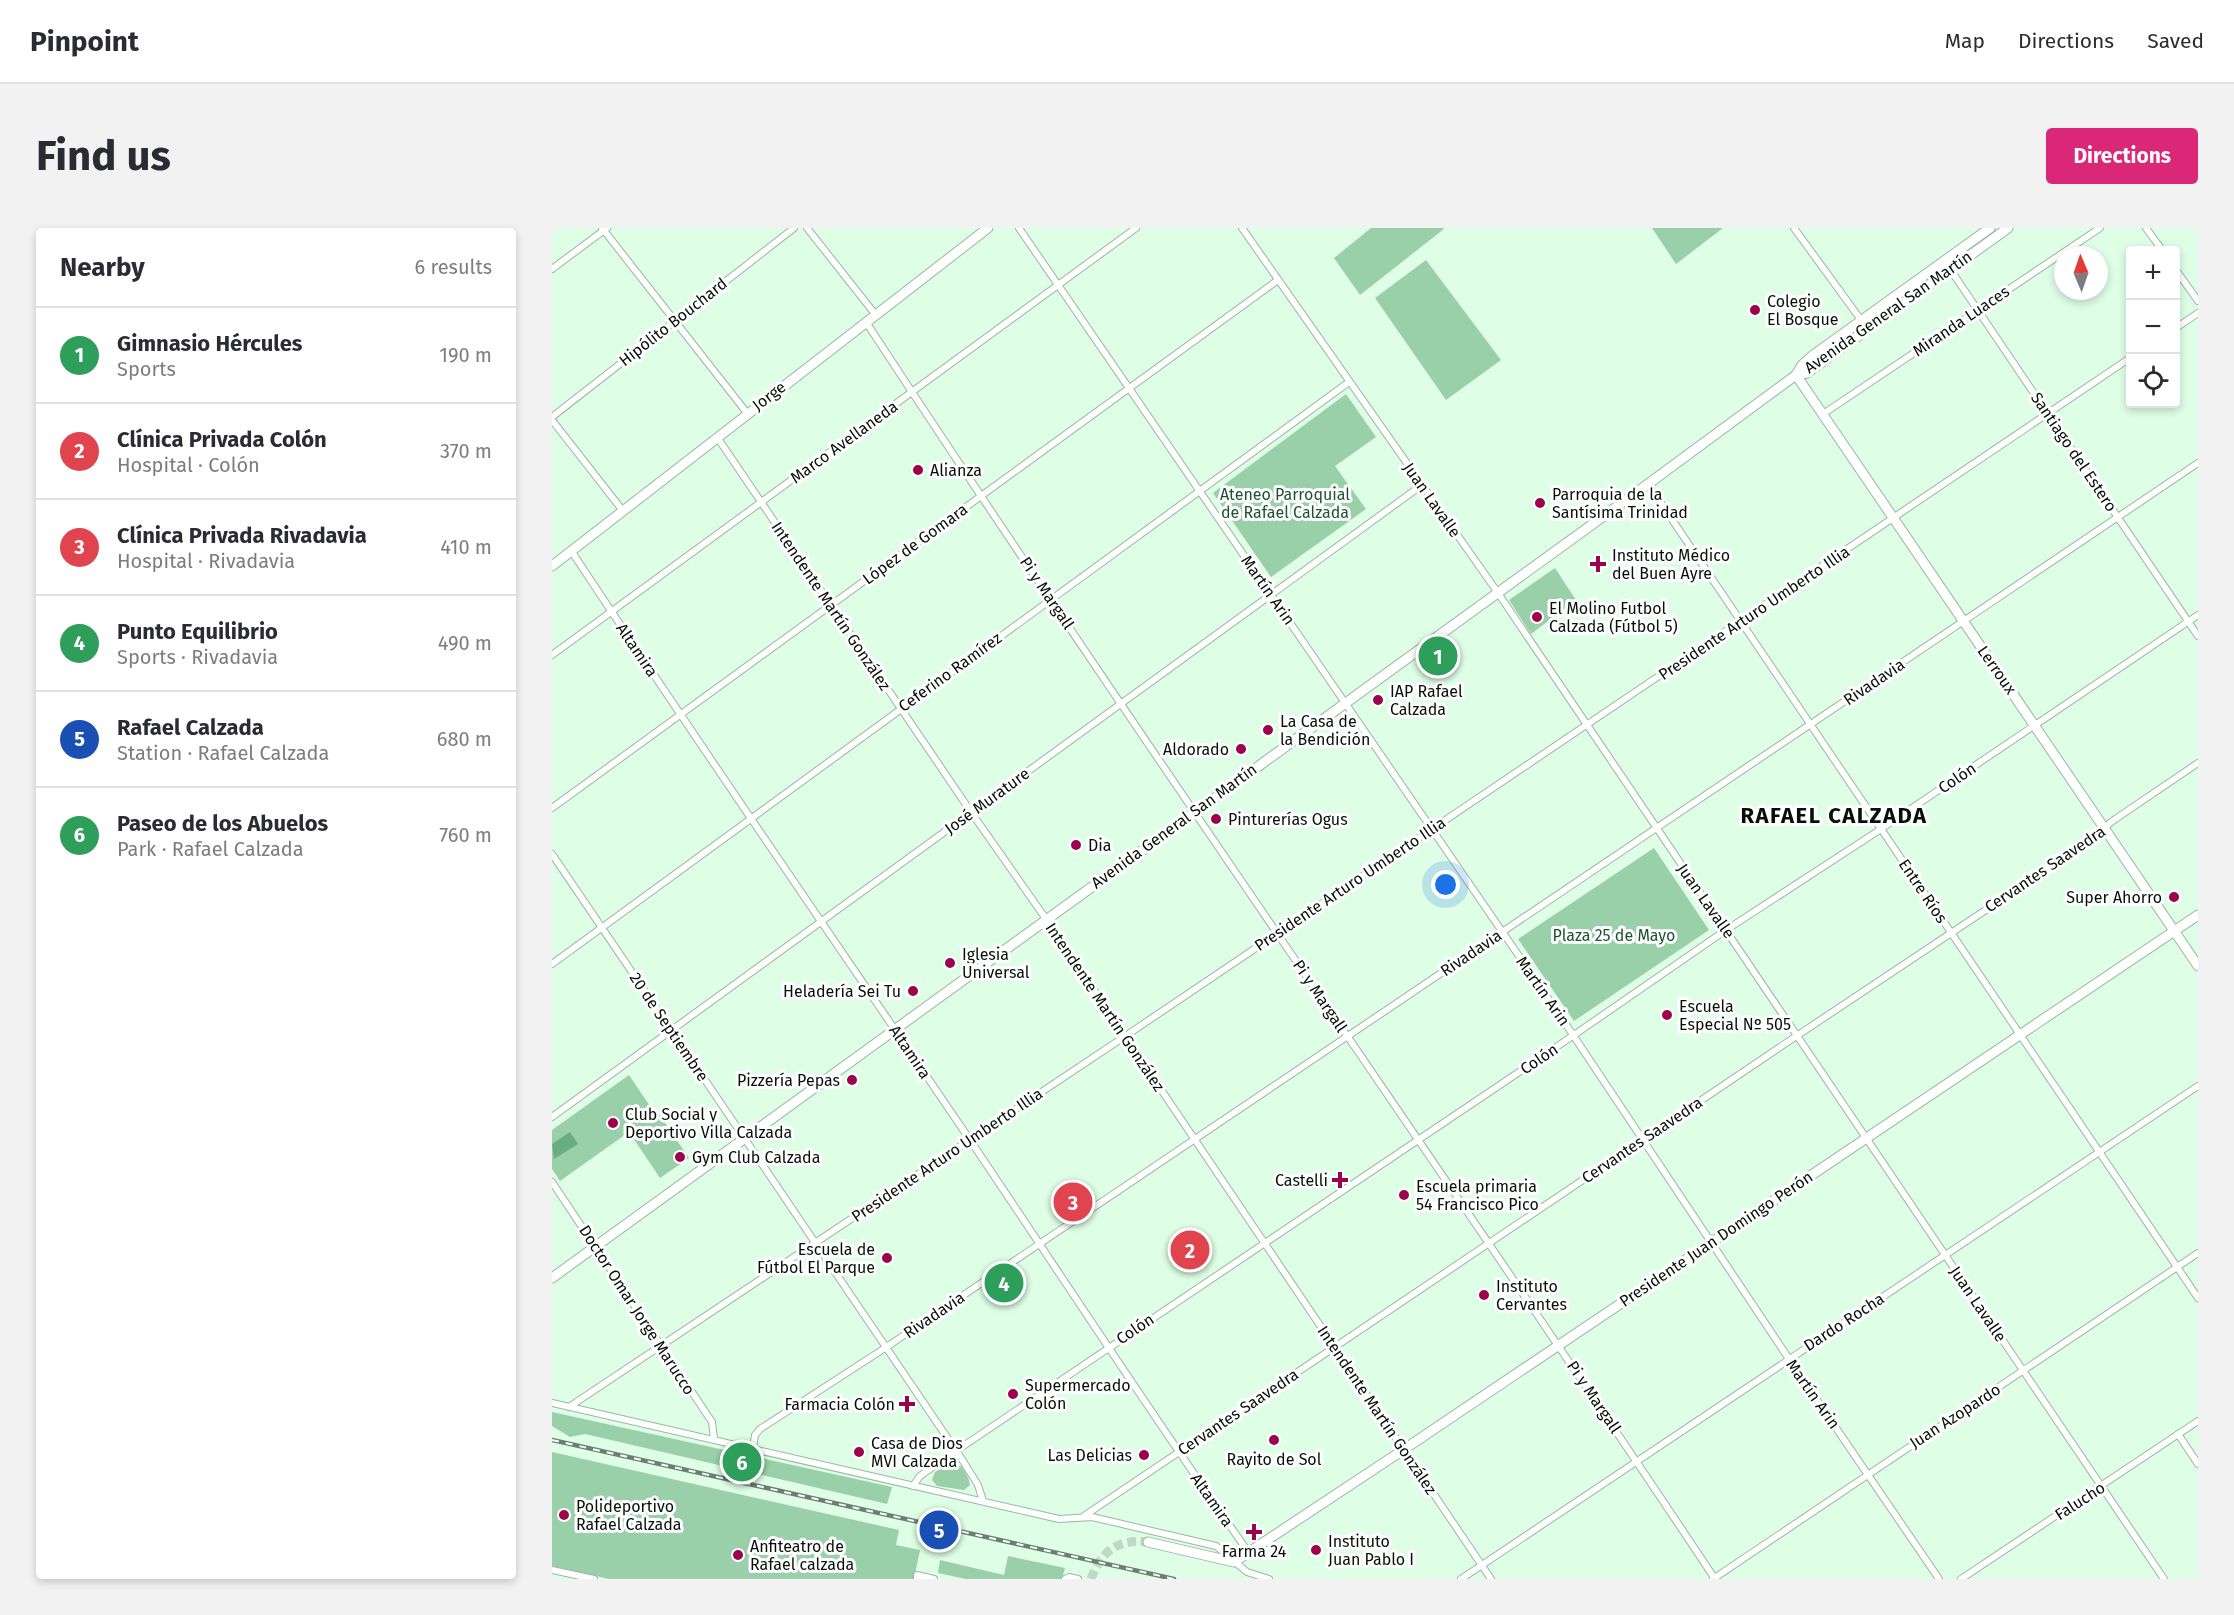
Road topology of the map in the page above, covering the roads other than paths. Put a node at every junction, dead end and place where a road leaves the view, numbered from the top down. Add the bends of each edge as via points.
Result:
1 (794, 228) edge
2 (807, 228) edge
3 (988, 228) edge
4 (1019, 228) edge
5 (1137, 228) edge
6 (1242, 228) edge
7 (1794, 228) edge
8 (1990, 228) edge
9 (2008, 228) edge
10 (2100, 228) edge
11 (2146, 228) edge
12 (604, 229) edge
13 (2159, 246) edge
14 (552, 268) edge
15 (1950, 269) junction
16 (2180, 277) edge
17 (1278, 280) junction
18 (1057, 285) junction
19 (2198, 301) edge
20 (1978, 309) junction
21 (2198, 313) edge
22 (875, 314) junction
23 (1861, 320) junction
24 (675, 321) junction
25 (866, 322) junction
26 (2180, 325) edge
27 (2126, 361) edge
28 (1796, 375) junction
29 (1350, 382) junction
30 (1129, 388) junction
31 (912, 392) junction
32 (747, 413) junction
33 (2048, 413) junction
34 (1822, 414) junction
35 (552, 418) edge
36 (717, 437) junction
37 (2198, 463) edge
38 (1648, 484) junction
39 (1422, 485) junction
40 (1200, 492) junction
41 (982, 496) junction
42 (761, 502) junction
43 (623, 511) junction
44 (1894, 518) junction
45 (2118, 518) junction
46 (572, 552) junction
47 (552, 566) edge
48 (1498, 593) junction
49 (1271, 594) junction
50 (1051, 598) junction
51 (831, 605) junction
52 (611, 611) junction
53 (2198, 615) edge
54 (2188, 621) junction
55 (1740, 622) junction
56 (1964, 622) junction
57 (2198, 636) edge
58 (552, 655) edge
59 (1345, 702) junction
60 (1122, 704) junction
61 (901, 709) junction
62 (680, 715) junction
63 (1811, 725) junction
64 (2036, 725) junction
65 (1586, 726) junction
66 (2198, 763) edge
67 (552, 808) edge
68 (1195, 811) junction
69 (971, 812) junction
70 (751, 819) junction
71 (1656, 828) junction
72 (1881, 828) junction
73 (2105, 829) junction
74 (1432, 830) junction
75 (552, 854) edge
76 (2198, 915) edge
77 (1046, 919) junction
78 (821, 922) junction
79 (602, 927) junction
80 (1726, 930) junction
81 (2174, 931) junction
82 (1277, 932) junction
83 (1502, 932) junction
84 (1951, 932) junction
85 (552, 964) edge
86 (2198, 966) edge
87 (895, 1029) junction
88 (671, 1030) junction
89 (1574, 1035) junction
90 (1797, 1035) junction
91 (2020, 1035) junction
92 (1348, 1036) junction
93 (1124, 1037) junction
94 (2198, 1086) edge
95 (552, 1117) edge
96 (1867, 1137) junction
97 (745, 1138) junction
98 (1419, 1138) junction
99 (970, 1139) junction
100 (1195, 1139) junction
101 (1643, 1140) junction
102 (2098, 1152) junction
103 (552, 1182) edge
104 (1264, 1242) junction
105 (1712, 1242) junction
106 (815, 1243) junction
107 (1490, 1243) junction
108 (1040, 1244) junction
109 (595, 1246) junction
110 (2198, 1253) edge
111 (1946, 1255) junction
112 (2177, 1267) junction
113 (552, 1278) edge
114 (2198, 1298) edge
115 (660, 1346) junction
116 (1559, 1346) junction
117 (1108, 1347) junction
118 (885, 1348) junction
119 (1334, 1348) junction
120 (1789, 1359) junction
121 (2023, 1371) junction
122 (552, 1403) edge
123 (569, 1407) junction
124 (2198, 1421) edge
125 (2178, 1434) junction
126 (714, 1440) junction
127 (753, 1448) junction
128 (956, 1450) junction
129 (1403, 1450) junction
130 (1178, 1452) junction
131 (1638, 1462) junction
132 (2198, 1464) edge
133 (1868, 1473) junction
134 (913, 1486) junction
135 (2102, 1487) junction
136 (983, 1501) junction
137 (1084, 1516) junction
138 (1148, 1542) tunnel mouth
139 (1249, 1552) junction
140 (1234, 1562) junction
141 (1482, 1566) junction
142 (552, 1570) edge
143 (917, 1577) edge
144 (594, 1579) edge
145 (934, 1579) edge
146 (1065, 1579) edge
147 (1078, 1579) edge
148 (1269, 1579) edge
149 (1461, 1579) edge
150 (1491, 1579) edge
151 (1714, 1579) edge
152 (1939, 1579) edge
153 (1961, 1579) edge
154 (2164, 1579) edge

1 - 24 street, Hipólito Bouchard
2 - 22 street
3 - 22 street, Jorge
4 - 18 street, Martín Arin
5 - 18 street, Marco Avellaneda
6 - 17 street, Juan Lavalle
7 - 23 street
8 - 23 street, Avenida General San Martín
9 - 15 street, Avenida General San Martín
10 - 20 street, Miranda Luaces
11 - 13 street
12 - 14 street
12 - 24 street
15 - 20 street, Santiago del Estero
15 - 28 street, Avenida General San Martín via 1807,373
16 - 19 street
17 - 29 street, Juan Lavalle
17 - 30 street, López de Gomara
18 - 30 street, Martín Arin
18 - 31 street, Marco Avellaneda
20 - 33 street, Santiago del Estero
20 - 34 street, Miranda Luaces
21 - 26 street
22 - 25 street, Jorge
23 - 28 street, Avenida General San Martín via 1802,365
24 - 32 street
24 - 35 street, Hipólito Bouchard
25 - 31 street, Pi y Margall
25 - 32 street, Jorge
27 - 33 street, Presidente Arturo Umberto Illia
28 - 34 street, Lerroux
28 - 38 street, Avenida General San Martín
29 - 39 street, Juan Lavalle
29 - 40 street, Ceferino Ramírez
30 - 40 street, Martín Arin
30 - 41 street, López de Gomara
31 - 41 street, Pi y Margall
31 - 42 street, Marco Avellaneda
32 - 36 street, Jorge
33 - 44 street, Presidente Arturo Umberto Illia
33 - 45 street, Santiago del Estero
34 - 44 street, Lerroux
35 - 43 street
36 - 42 street, Intendente Martín González
36 - 43 street, Jorge
37 - 45 street, Rivadavia
38 - 48 street, Avenida General San Martín
38 - 55 street, Entre Ríos
39 - 48 street, Juan Lavalle
39 - 49 street, José Murature
40 - 49 street, Martín Arin
40 - 50 street, Ceferino Ramírez
41 - 50 street, Pi y Margall
41 - 51 street, López de Gomara
42 - 51 street, Intendente Martín González
42 - 52 street, Marco Avellaneda
43 - 46 street, Jorge
44 - 55 street, Presidente Arturo Umberto Illia
44 - 56 street, Lerroux
45 - 54 street, Santiago del Estero
45 - 56 street, Rivadavia
46 - 47 street, Jorge
46 - 52 street, Altamira
48 - 59 street, Avenida General San Martín
48 - 65 street, Juan Lavalle
49 - 59 street, Martín Arin
49 - 60 street, José Murature
50 - 60 street, Pi y Margall
50 - 61 street, Ceferino Ramírez
51 - 61 street, Intendente Martín González
51 - 62 street, López de Gomara
52 - 58 street, Marco Avellaneda
52 - 62 street, Altamira
53 - 54 street, Colón
54 - 57 street, Santiago del Estero
54 - 64 street, Colón
55 - 63 street, Entre Ríos
55 - 65 street, Presidente Arturo Umberto Illia
56 - 63 street, Rivadavia
56 - 64 street, Lerroux
59 - 68 street, Avenida General San Martín
59 - 74 street, Martín Arin
60 - 68 street, Pi y Margall
60 - 69 street, José Murature
61 - 69 street, Intendente Martín González
61 - 70 street, Ceferino Ramírez
62 - 67 street, López de Gomara
62 - 70 street, Altamira
63 - 71 street, Rivadavia
63 - 72 street, Entre Ríos
64 - 72 street, Colón
64 - 73 street, Lerroux
65 - 71 street, Juan Lavalle
65 - 74 street, Presidente Arturo Umberto Illia
66 - 73 street, Cervantes Saavedra
68 - 77 street, Avenida General San Martín
68 - 82 street, Pi y Margall
69 - 77 street, Intendente Martín González
69 - 78 street, José Murature
70 - 78 street, Altamira
70 - 79 street, Ceferino Ramírez
71 - 80 street, Juan Lavalle
71 - 83 street, Rivadavia
72 - 80 street, Colón
72 - 84 street, Entre Ríos
73 - 81 street, Lerroux
73 - 84 street, Cervantes Saavedra
74 - 82 street, Presidente Arturo Umberto Illia
74 - 83 street, Martín Arin
75 - 79 street, 20 de Septiembre
76 - 81 street, Presidente Juan Domingo Perón
77 - 87 street, Avenida General San Martín
77 - 93 street, Intendente Martín González
78 - 87 street, Altamira
78 - 88 street, José Murature
79 - 85 street, Ceferino Ramírez
79 - 88 street, 20 de Septiembre
80 - 89 street, Colón
80 - 90 street, Juan Lavalle
81 - 86 street, Lerroux
81 - 91 street, Presidente Juan Domingo Perón
82 - 92 street, Pi y Margall
82 - 93 street, Presidente Arturo Umberto Illia
83 - 89 street, Martín Arin
83 - 92 street, Rivadavia
84 - 90 street, Cervantes Saavedra
84 - 91 street, Entre Ríos
87 - 97 street, Avenida General San Martín
87 - 99 street, Altamira
88 - 95 street, José Murature
88 - 97 street, 20 de Septiembre
89 - 98 street, Colón
89 - 101 street, Martín Arin
90 - 96 street, Juan Lavalle
90 - 101 street, Cervantes Saavedra
91 - 96 street, Presidente Juan Domingo Perón
91 - 102 street, Entre Ríos
92 - 98 street, Pi y Margall
92 - 100 street, Rivadavia
93 - 99 street, Presidente Arturo Umberto Illia
93 - 100 street, Intendente Martín González
94 - 102 street, Dardo Rocha
96 - 105 street, Presidente Juan Domingo Perón
96 - 111 street, Juan Lavalle
97 - 106 street, 20 de Septiembre
97 - 109 street, Avenida General San Martín
98 - 104 street, Colón
98 - 107 street, Pi y Margall
99 - 106 street, Presidente Arturo Umberto Illia
99 - 108 street, Altamira
100 - 104 street, Intendente Martín González
100 - 108 street, Rivadavia
101 - 105 street, Martín Arin
101 - 107 street, Cervantes Saavedra
102 - 111 street, Dardo Rocha
102 - 112 street, Entre Ríos
103 - 109 street, Doctor Omar Jorge Marucco
104 - 117 street, Colón
104 - 119 street, Intendente Martín González
105 - 116 street, Presidente Juan Domingo Perón
105 - 120 street, Martín Arin
106 - 115 street, Presidente Arturo Umberto Illia
106 - 118 street, 20 de Septiembre
107 - 116 street, Pi y Margall
107 - 119 street, Cervantes Saavedra
108 - 117 street, Altamira
108 - 118 street, Rivadavia
109 - 113 street, Avenida General San Martín
109 - 115 street, Doctor Omar Jorge Marucco
110 - 112 street, Juan Azopardo
111 - 120 street, Dardo Rocha
111 - 121 street, Juan Lavalle
112 - 114 street, Entre Ríos
112 - 121 street, Juan Azopardo
115 - 123 street, Presidente Arturo Umberto Illia
115 - 126 street, Doctor Omar Jorge Marucco via 712,1422
116 - 129 street, Presidente Juan Domingo Perón
116 - 131 street, Pi y Margall
117 - 128 street, Colón
117 - 130 street, Altamira
118 - 127 street, Rivadavia via 760,1429
118 - 128 street, 20 de Septiembre
119 - 129 street, Intendente Martín González
119 - 130 street, Cervantes Saavedra
120 - 131 street, Dardo Rocha
120 - 133 street, Martín Arin
121 - 133 street, Juan Azopardo
121 - 135 street, Juan Lavalle
122 - 123 street
123 - 126 street
124 - 125 street, Falucho
125 - 132 street
125 - 135 street, Falucho
126 - 127 street
127 - 134 street
128 - 134 street, Colón via 920,1476
128 - 136 street, 20 de Septiembre via 978,1485
129 - 139 street, Presidente Juan Domingo Perón
129 - 141 street, Intendente Martín González
130 - 137 street, Cervantes Saavedra
130 - 139 street, Altamira
131 - 141 street, Dardo Rocha
131 - 151 street, Pi y Margall
133 - 151 street, Juan Azopardo
133 - 152 street, Martín Arin
134 - 136 street
135 - 153 street, Falucho
135 - 154 street, Juan Lavalle
136 - 137 street via 1059,1519
137 - 140 street via 1216,1546
138 - 140 street
139 - 140 street, Presidente Juan Domingo Perón
140 - 148 street via 1246,1572
141 - 149 street, Dardo Rocha
141 - 150 street, Intendente Martín González
142 - 144 street
143 - 145 street
146 - 147 street

